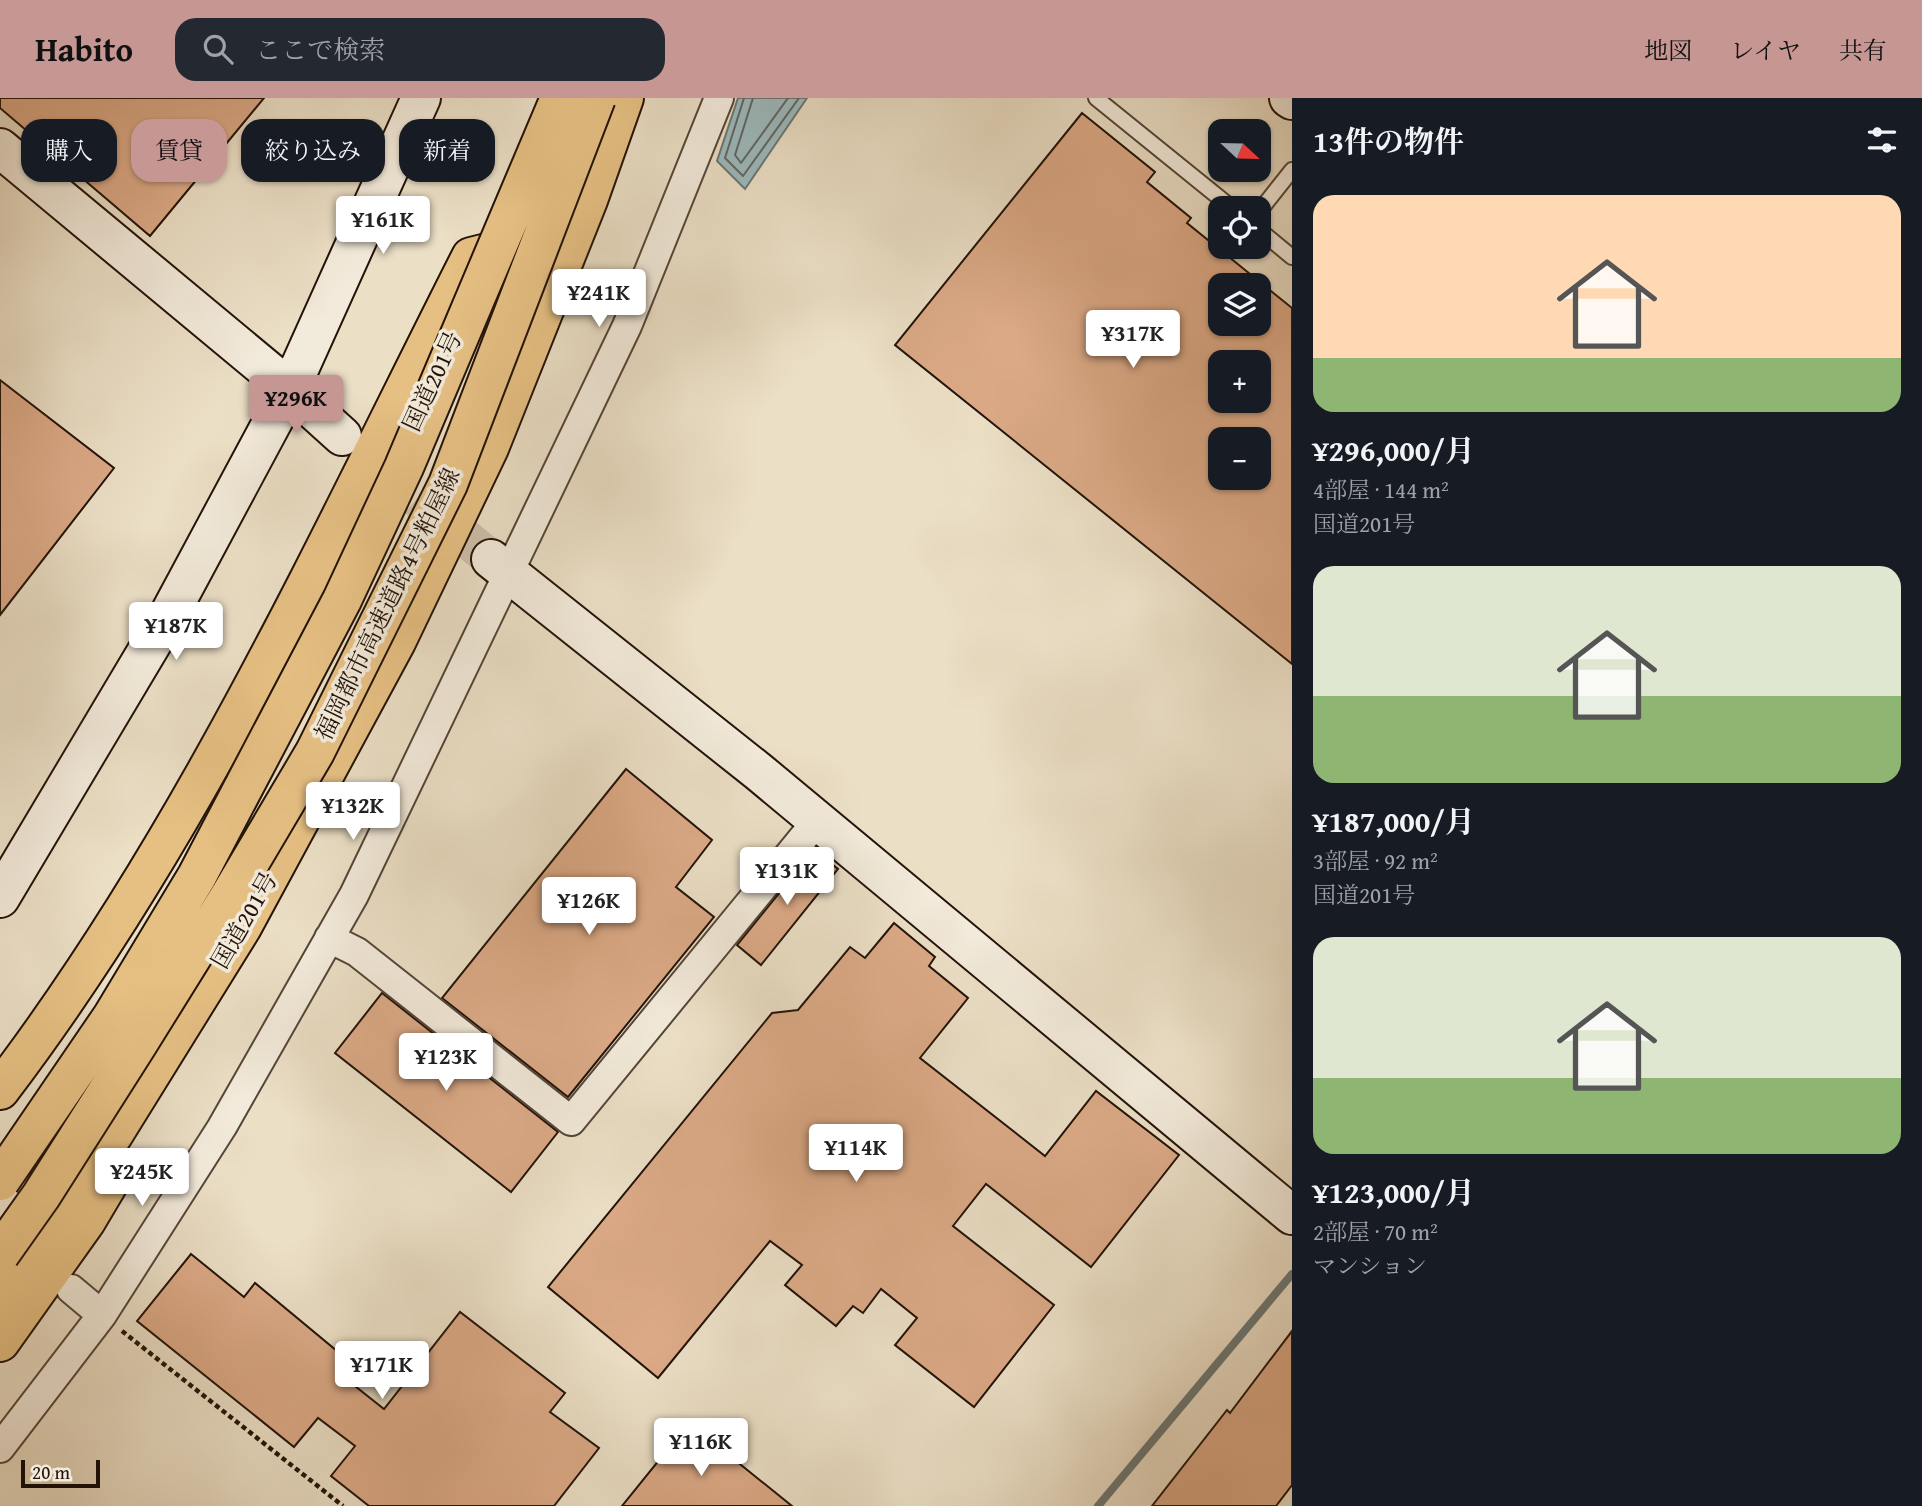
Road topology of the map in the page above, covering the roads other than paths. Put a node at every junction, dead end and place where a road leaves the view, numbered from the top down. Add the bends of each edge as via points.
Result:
1 (421, 98) edge
2 (548, 98) edge
3 (560, 98) edge
4 (596, 98) edge
5 (624, 98) edge
6 (719, 98) edge
7 (1096, 98) edge
8 (0, 148) edge
9 (1292, 170) edge
10 (1217, 196) edge
11 (1271, 197) edge
12 (1271, 240) edge
13 (491, 252) junction
14 (1292, 257) edge
15 (290, 389) junction
16 (342, 436) tunnel mouth
17 (501, 566) junction
18 (396, 642) junction
19 (817, 821) junction
20 (0, 898) edge
21 (329, 939) junction
22 (0, 1090) edge
23 (0, 1162) edge
24 (0, 1181) edge
25 (1292, 1215) edge
26 (0, 1254) edge
27 (71, 1289) dead end
28 (0, 1292) edge
29 (102, 1315) junction
30 (0, 1342) edge
31 (0, 1448) edge

1 - 15 street
2 - 13 highway, 国道201号
3 - 24 highway, 福岡都市高速道路4号粕屋線, bridge via 404,467 342,600 197,876 112,1017
4 - 26 highway, 福岡都市高速道路4号粕屋線, bridge via 448,484 315,752 166,998
5 - 18 highway, 国道201号 via 489,448
6 - 17 street via 627,326
7 - 10 lane
8 - 15 street
9 - 11 lane
12 - 14 lane
13 - 22 highway via 471,257 315,571 164,847 53,1020
13 - 23 highway, 国道201号 via 339,584 163,917
15 - 16 street
15 - 20 street via 171,611
17 - 19 street
17 - 21 street via 354,895
18 - 28 highway, 国道201号 via 242,927 113,1135
18 - 30 highway via 246,960 86,1221
19 - 21 street via 571,1121 357,953
19 - 25 street
21 - 29 street via 222,1127
27 - 29 street
29 - 31 street

